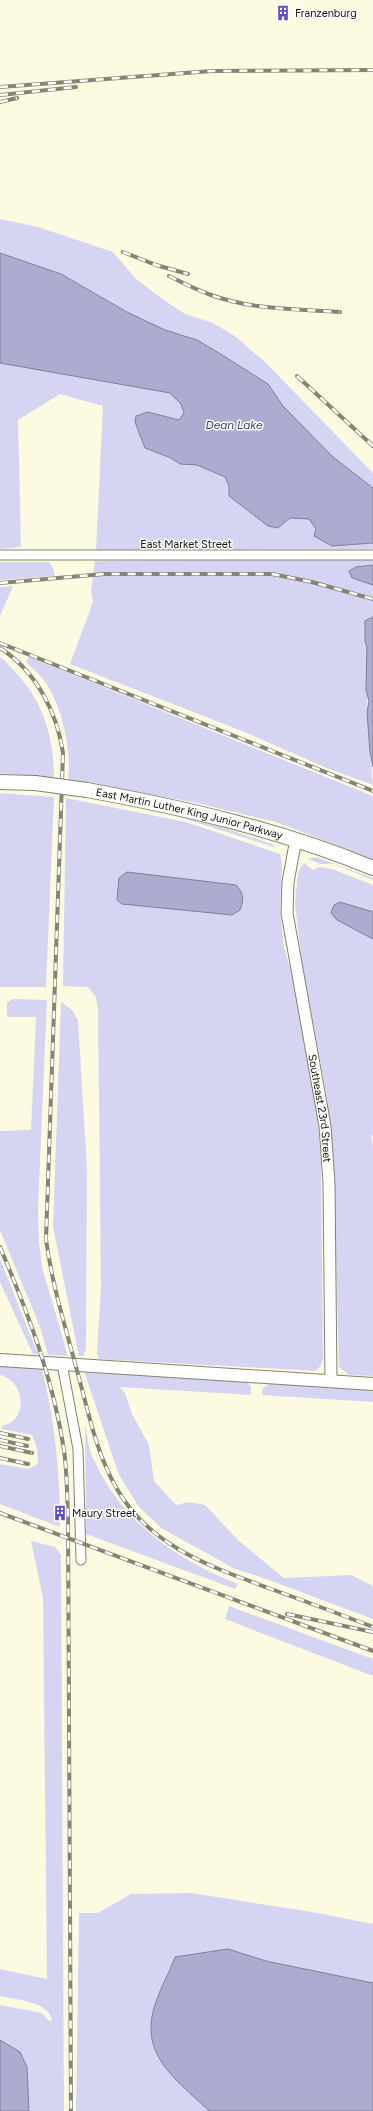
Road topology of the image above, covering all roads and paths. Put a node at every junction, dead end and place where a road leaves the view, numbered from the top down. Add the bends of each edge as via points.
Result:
1 (0, 555) edge
2 (373, 555) edge
3 (0, 782) edge
4 (296, 839) junction
5 (373, 868) edge
6 (0, 1360) edge
7 (62, 1364) junction
8 (331, 1381) junction
9 (373, 1384) edge
10 (81, 1560) dead end

1 - 2 street, East Market Street
3 - 4 main road, East Martin Luther King Junior Parkway, bridge via 35,783 87,790 207,813
4 - 5 main road, East Martin Luther King Junior Parkway
4 - 8 street, Southeast 23rd Street via 288,882 287,912 325,1126 329,1183
6 - 7 main road
7 - 8 main road
7 - 10 street via 78,1449
8 - 9 main road

